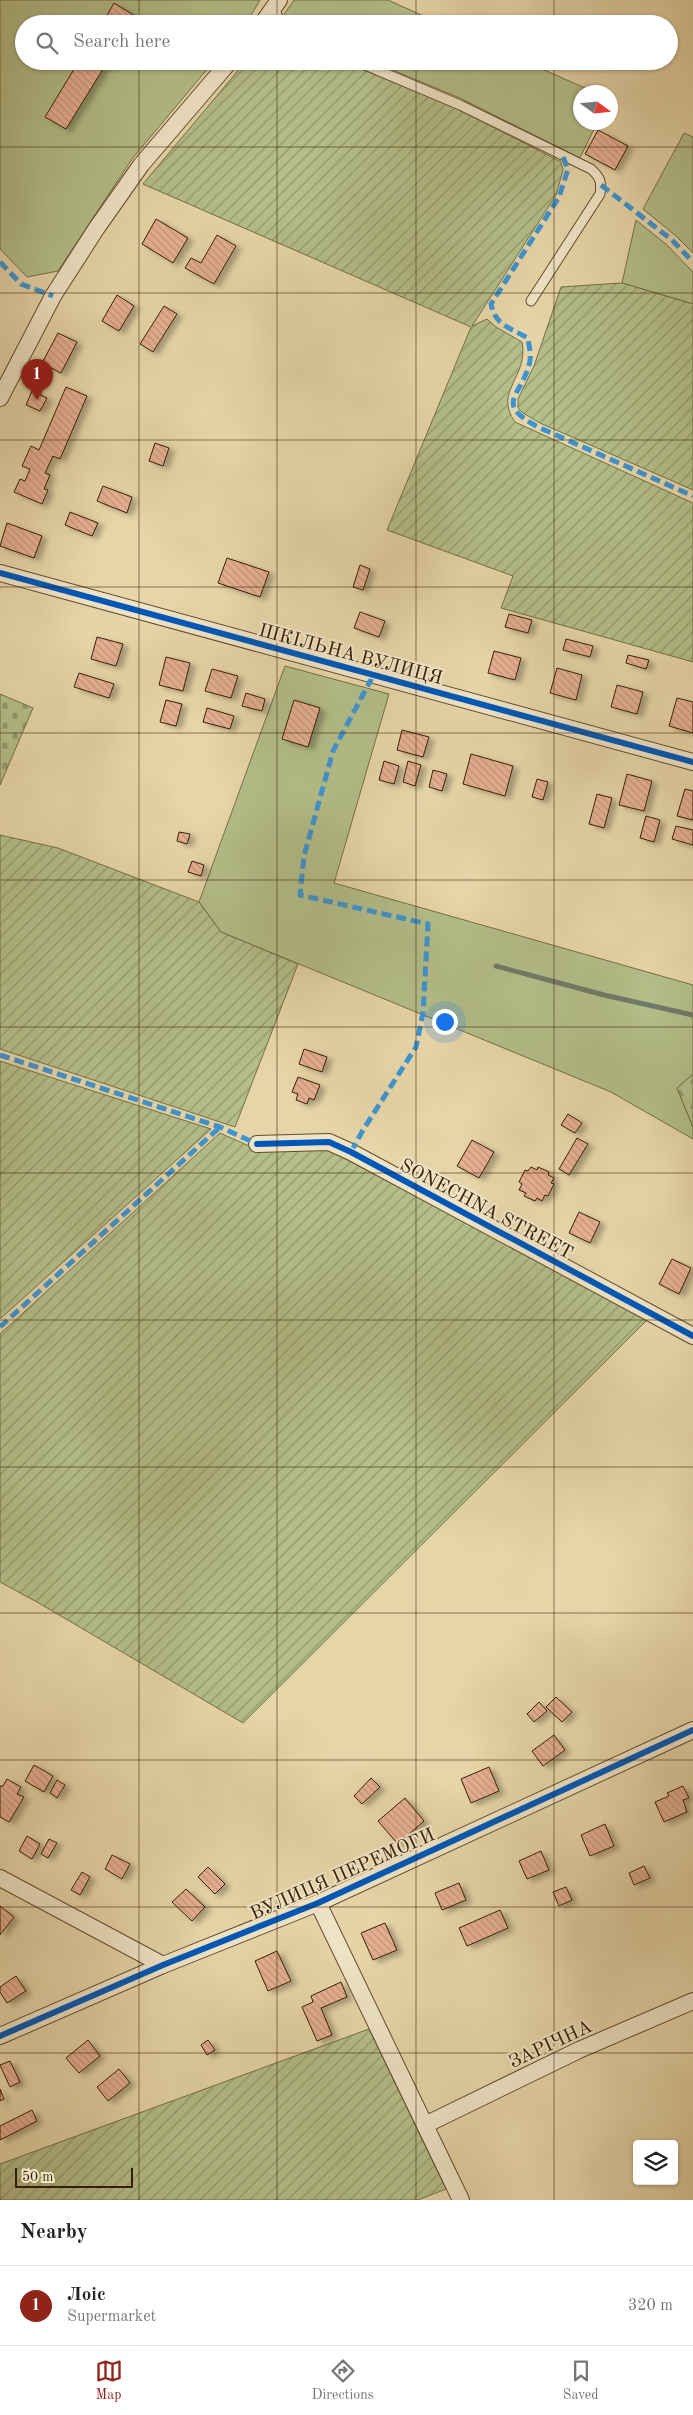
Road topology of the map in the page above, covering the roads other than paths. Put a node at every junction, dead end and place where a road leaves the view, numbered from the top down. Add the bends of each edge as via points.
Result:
1 (277, 4) edge
2 (269, 15) edge
3 (222, 70) edge
4 (378, 70) edge
5 (531, 301) dead end
6 (0, 398) edge
7 (0, 573) edge
8 (693, 762) edge
9 (258, 1144) dead end
10 (693, 1336) edge
11 (693, 1730) edge
12 (0, 1878) edge
13 (318, 1903) junction
14 (163, 1965) junction
15 (693, 2001) edge
16 (0, 2036) edge
17 (425, 2125) junction
18 (461, 2200) edge

1 - 2 street
3 - 6 street via 141,165 96,229 53,296
4 - 5 lane via 460,104 591,169 599,176 600,194
7 - 8 street, ШКІЛЬНА ВУЛИЦЯ
9 - 10 street, SONECHNA STREET via 329,1142
11 - 13 street, ВУЛИЦЯ ПЕРЕМОГИ
12 - 14 street
13 - 14 street, ВУЛИЦЯ ПЕРЕМОГИ
13 - 17 street
14 - 16 street, ВУЛИЦЯ ПЕРЕМОГИ
15 - 17 street, ЗАРІЧНА via 579,2050
17 - 18 street

